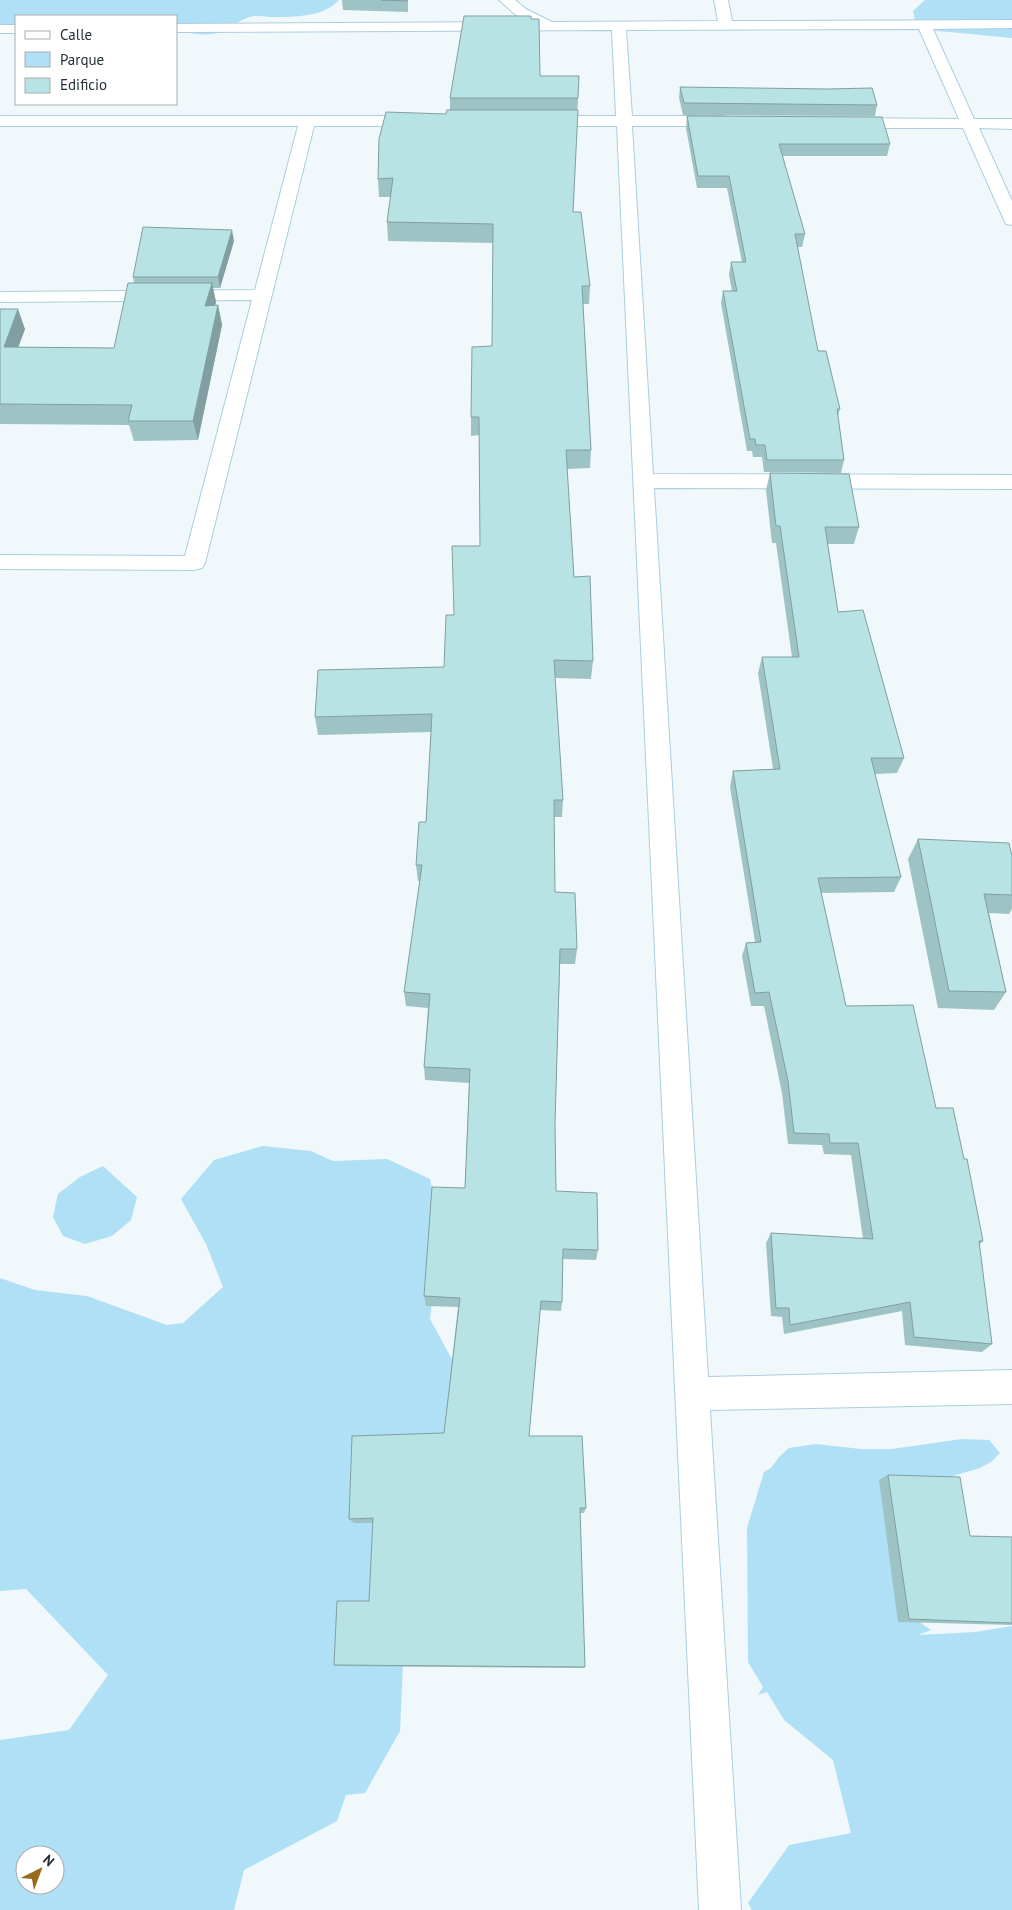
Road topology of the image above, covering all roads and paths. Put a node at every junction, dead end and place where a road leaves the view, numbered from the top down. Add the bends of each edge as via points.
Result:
1 (506, 0) edge
2 (721, 0) edge
3 (726, 24) junction
4 (924, 24) junction
5 (1012, 24) edge
6 (555, 26) junction
7 (619, 26) junction
8 (178, 28) edge
9 (0, 29) edge
10 (15, 29) edge
11 (0, 121) edge
12 (307, 121) junction
13 (436, 121) edge
14 (525, 121) edge
15 (624, 121) junction
16 (742, 122) edge
17 (831, 122) edge
18 (969, 124) junction
19 (1012, 124) edge
20 (1012, 220) edge
21 (263, 295) junction
22 (0, 297) edge
23 (643, 481) junction
24 (1012, 482) edge
25 (0, 562) edge
26 (1012, 1387) edge
27 (692, 1394) junction
28 (720, 1910) edge

1 - 6 street via 534,19
2 - 3 street
3 - 4 street
3 - 7 street
4 - 5 street
4 - 18 street
6 - 7 street
6 - 8 street
7 - 15 street
9 - 10 street
11 - 12 street
12 - 13 street
12 - 21 street
14 - 15 street
15 - 16 street
15 - 23 street
17 - 18 street
18 - 19 street
18 - 20 street
21 - 22 street
21 - 25 street via 194,563
23 - 24 street
23 - 27 street
26 - 27 street
27 - 28 street

